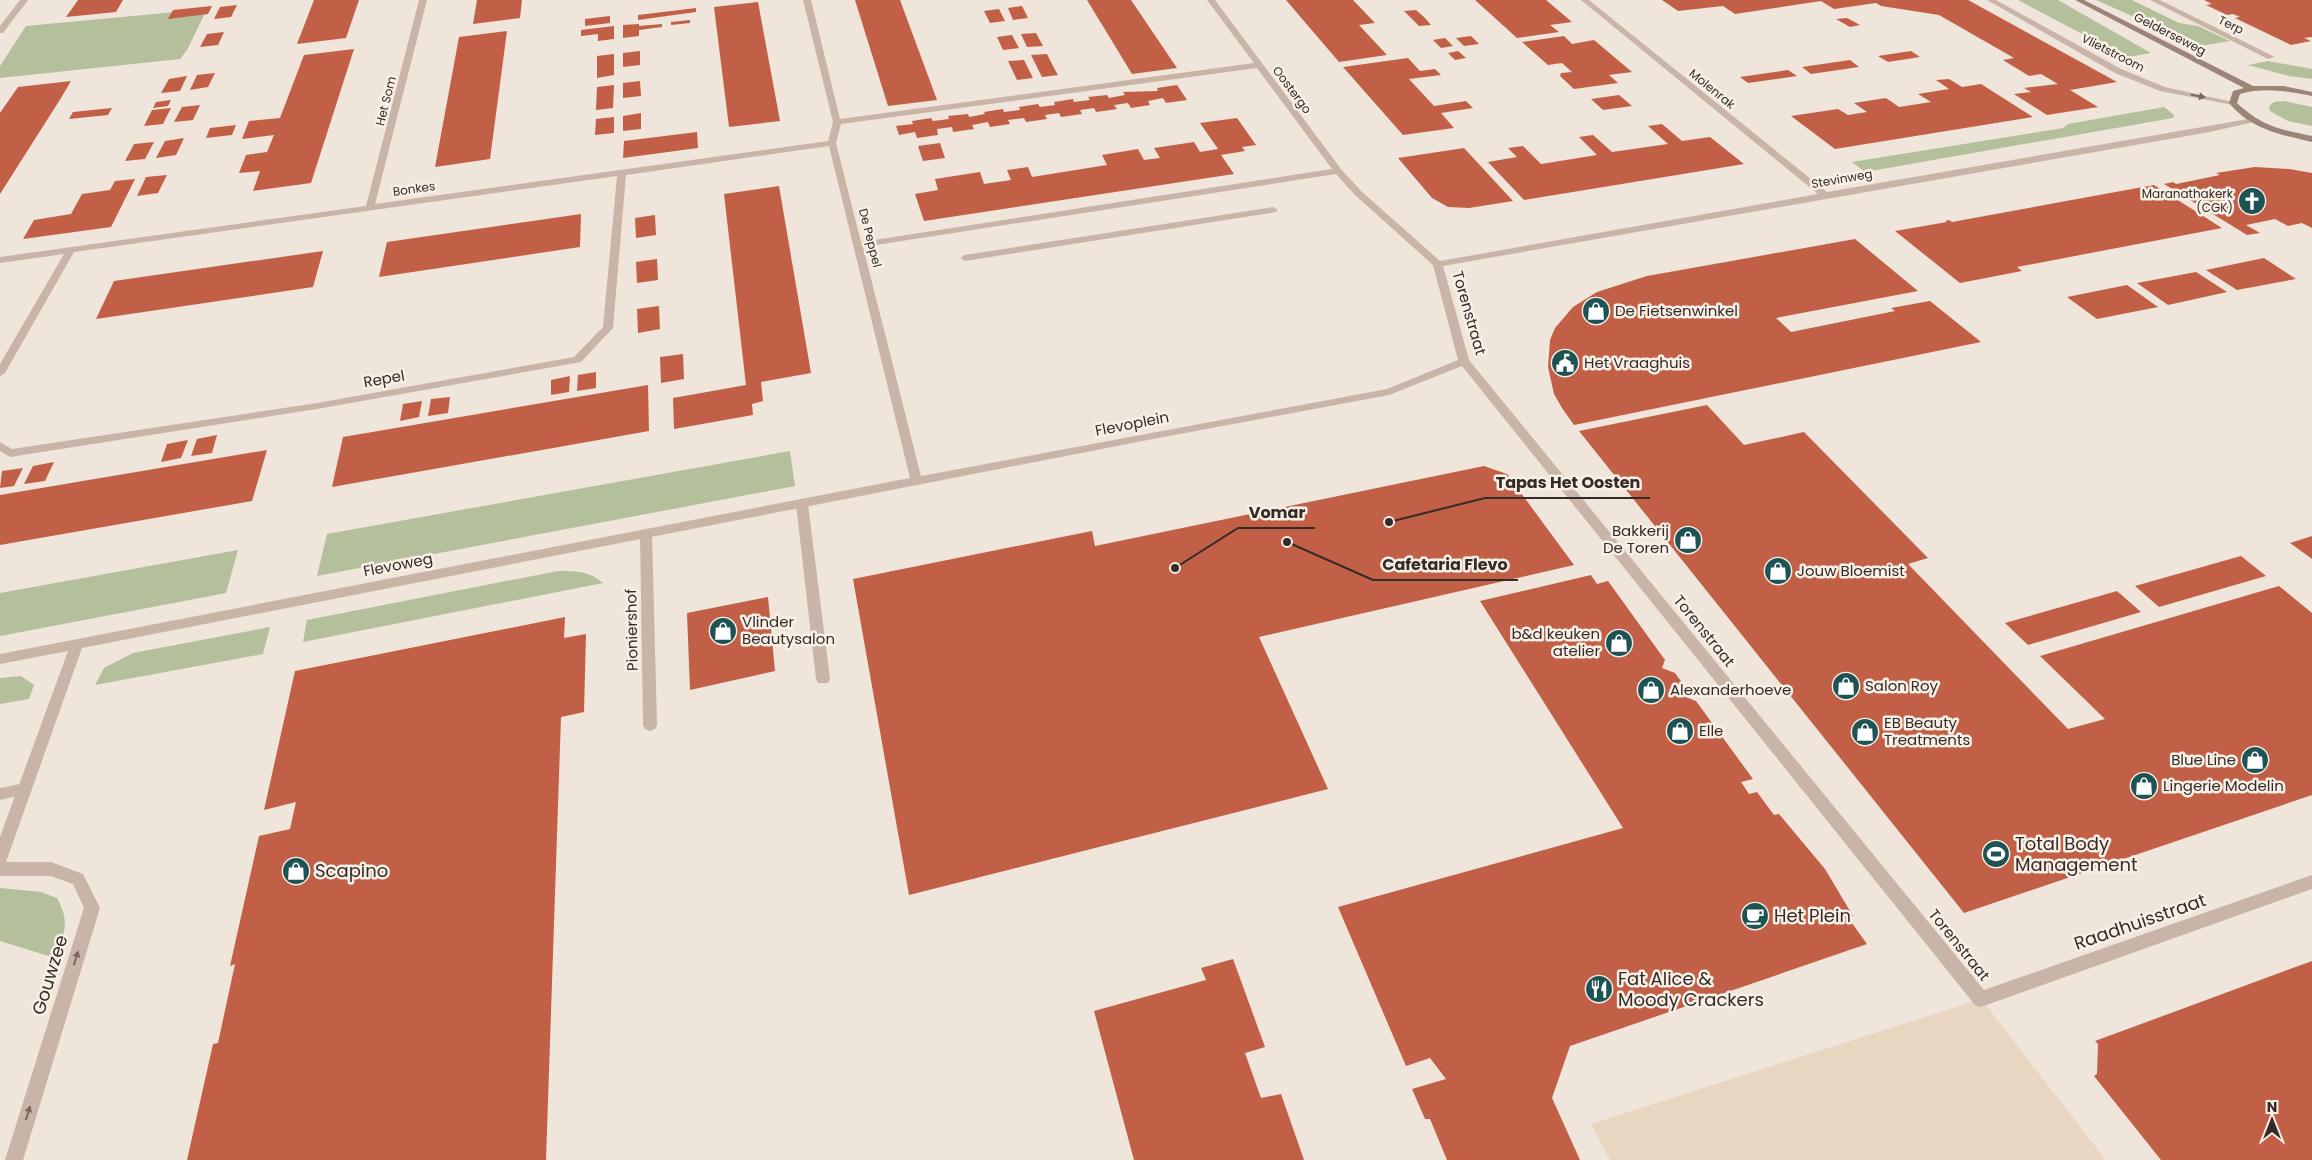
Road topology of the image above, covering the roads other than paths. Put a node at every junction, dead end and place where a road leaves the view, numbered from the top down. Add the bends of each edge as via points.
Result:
1 (24, 0) edge
2 (423, 0) edge
3 (807, 0) edge
4 (1211, 0) edge
5 (1585, 0) edge
6 (1991, 0) edge
7 (2078, 0) edge
8 (2154, 0) edge
9 (0, 32) edge
10 (2271, 57) dead end
11 (1260, 65) junction
12 (2250, 88) junction
13 (2312, 94) edge
14 (2233, 103) junction
15 (2251, 120) junction
16 (837, 122) junction
17 (2312, 139) edge
18 (832, 143) junction
19 (1338, 171) junction
20 (622, 173) junction
21 (1825, 195) junction
22 (370, 208) junction
23 (1273, 210) dead end
24 (859, 245) junction
25 (71, 250) junction
26 (964, 258) dead end
27 (0, 260) edge
28 (1438, 264) junction
29 (1464, 361) junction
30 (0, 373) edge
31 (0, 446) edge
32 (917, 482) junction
33 (802, 504) junction
34 (646, 534) junction
35 (77, 644) junction
36 (0, 659) edge
37 (823, 679) dead end
38 (650, 725) dead end
39 (25, 788) junction
40 (0, 794) edge
41 (0, 858) edge
42 (0, 869) edge
43 (2312, 882) edge
44 (1981, 999) joint
45 (14, 1160) edge

1 - 9 street
2 - 22 street, Het Som
3 - 16 street, De Peppel
4 - 11 street, Oostergo
5 - 21 street, Molenrak
6 -> 14 street, Vlietstroom via 2118,71 2163,89
7 - 12 street, Gelderseweg
8 - 10 street, Terp
11 - 16 street
11 - 19 street, Oostergo
12 - 13 street via 2278,88
12 - 14 street via 2236,94
14 - 15 street
15 - 17 street via 2274,130
15 - 21 street, Stevinweg
16 - 18 street, De Peppel
18 - 20 street, Bonkes
18 - 24 street, De Peppel
19 - 24 street
19 - 28 street, Oostergo
20 - 22 street, Bonkes
20 - 31 street, Repel via 608,328 577,360 317,406 19,451 10,452
21 - 28 street, Stevinweg
22 - 25 street, Bonkes
23 - 26 street
24 - 32 street, De Peppel
25 - 27 street, Bonkes
25 - 30 street
28 - 29 street, Torenstraat
29 - 32 street, Flevoplein via 1389,392
29 - 44 street, Torenstraat
32 - 33 street, Flevoplein
33 - 34 street, Flevoweg
33 - 37 street
34 - 35 street, Flevoweg
34 - 38 street, Pioniershof
35 - 36 street, Flevoweg
35 - 39 street
39 - 40 street
39 - 41 street
45 -> 42 street, Gouwzee via 92,908 78,879 51,869
43 - 44 street, Raadhuisstraat

